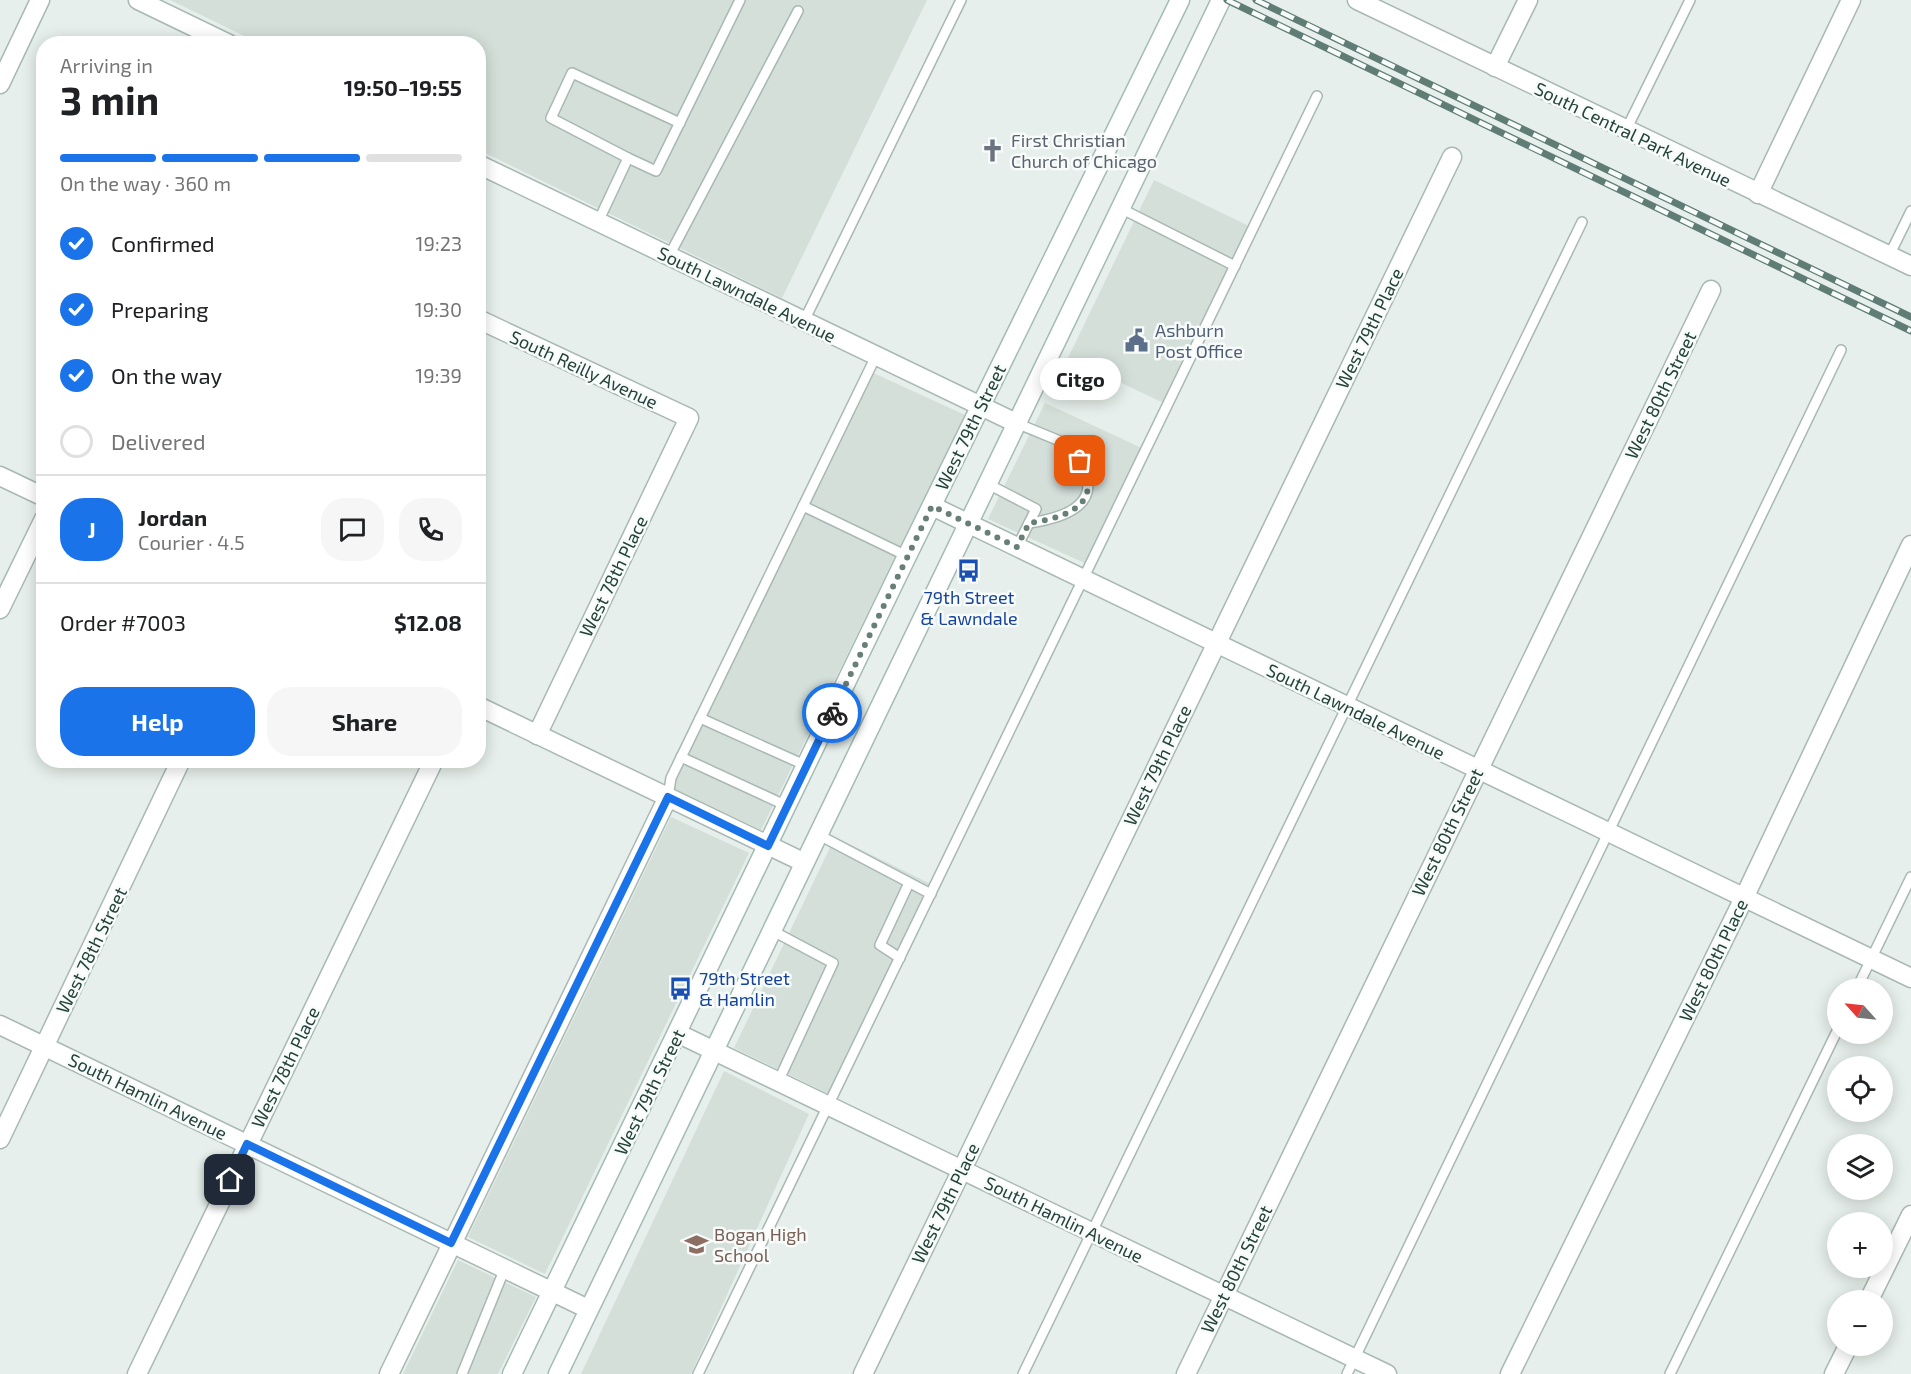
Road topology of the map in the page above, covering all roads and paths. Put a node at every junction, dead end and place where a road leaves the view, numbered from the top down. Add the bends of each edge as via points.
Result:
1 (40, 0) edge
2 (138, 0) edge
3 (740, 0) edge
4 (961, 0) edge
5 (1180, 0) edge
6 (1221, 0) edge
7 (1528, 0) edge
8 (1690, 0) edge
9 (1851, 0) edge
10 (1362, 1) edge
11 (798, 11) dead end
12 (212, 36) edge
13 (1495, 67) junction
14 (0, 84) edge
15 (1317, 96) dead end
16 (680, 123) junction
17 (1626, 130) junction
18 (1452, 157) dead end
19 (628, 158) junction
20 (486, 168) edge
21 (1758, 194) junction
22 (1120, 208) junction
23 (1911, 211) edge
24 (598, 222) junction
25 (1582, 222) dead end
26 (669, 256) junction
27 (1889, 256) junction
28 (1235, 266) junction
29 (1911, 266) edge
30 (1711, 290) dead end
31 (804, 321) junction
32 (486, 324) edge
33 (1841, 350) dead end
34 (876, 356) junction
35 (981, 406) junction
36 (689, 418) joint
37 (1016, 423) junction
38 (1072, 446) dead end
39 (1080, 461) dead end
40 (0, 476) edge
41 (986, 483) junction
42 (36, 493) edge
43 (803, 506) junction
44 (932, 506) junction
45 (1029, 523) junction
46 (967, 524) junction
47 (36, 535) edge
48 (1911, 545) edge
49 (1017, 547) junction
50 (907, 556) junction
51 (1084, 580) junction
52 (0, 609) edge
53 (1215, 643) junction
54 (1347, 706) junction
55 (486, 710) edge
56 (700, 718) junction
57 (537, 735) junction
58 (681, 757) junction
59 (807, 766) junction
60 (177, 768) edge
61 (430, 768) edge
62 (1477, 769) junction
63 (668, 797) junction
64 (787, 806) junction
65 (1609, 832) junction
66 (817, 834) junction
67 (768, 846) junction
68 (803, 862) junction
69 (1911, 877) edge
70 (909, 883) junction
71 (931, 894) junction
72 (1744, 898) junction
73 (771, 930) junction
74 (900, 958) junction
75 (1871, 959) junction
76 (1862, 978) edge
77 (1911, 978) edge
78 (0, 1025) edge
79 (677, 1033) junction
80 (1831, 1044) edge
81 (45, 1046) junction
82 (713, 1051) junction
83 (778, 1082) junction
84 (828, 1106) junction
85 (0, 1139) edge
86 (247, 1144) junction
87 (961, 1170) junction
88 (1911, 1215) edge
89 (1091, 1232) junction
90 (451, 1243) junction
91 (505, 1268) junction
92 (1874, 1290) edge
93 (552, 1291) junction
94 (1224, 1296) junction
95 (588, 1309) junction
96 (1843, 1356) edge
97 (1351, 1366) edge
98 (137, 1374) edge
99 (388, 1374) edge
100 (462, 1374) edge
101 (512, 1374) edge
102 (558, 1374) edge
103 (698, 1374) edge
104 (863, 1374) edge
105 (1023, 1374) edge
106 (1186, 1374) edge
107 (1387, 1374) edge
108 (1510, 1374) edge
109 (1670, 1374) edge
110 (1834, 1374) edge

1 - 14 street
2 - 12 street
3 - 16 lane
4 - 31 lane
5 - 35 street, West 79th Street
6 - 22 street
7 - 13 street
8 - 17 lane
9 - 21 street
10 - 13 street, South Central Park Avenue
11 - 26 lane
13 - 17 street, South Central Park Avenue
15 - 28 lane
16 - 19 lane via 656,171
16 - 19 lane via 572,73 551,118
17 - 21 street, South Central Park Avenue
18 - 53 street, West 79th Place
19 - 24 lane
20 - 24 street, South Lawndale Avenue
21 - 27 street, South Central Park Avenue
22 - 28 lane
22 - 37 street
23 - 27 lane
24 - 26 street, South Lawndale Avenue
25 - 54 lane
26 - 31 street, South Lawndale Avenue
27 - 29 street, South Central Park Avenue
28 - 51 lane
30 - 62 street, West 80th Street
31 - 34 street, South Lawndale Avenue
32 - 36 street, South Reilly Avenue
33 - 65 lane
34 - 35 street, South Lawndale Avenue
34 - 43 lane
35 - 37 street, South Lawndale Avenue
35 - 44 street, West 79th Street
36 - 57 street, West 78th Place
37 - 38 lane
37 - 41 street
39 - 45 lane via 1088,483 1085,497 1074,509 1050,520
40 - 42 street
41 - 45 lane via 1036,509
41 - 46 street
43 - 50 lane
43 - 56 lane
44 - 46 street, South Lawndale Avenue
44 - 50 street, West 79th Street
45 - 49 lane
46 - 49 street, South Lawndale Avenue
46 - 66 street
47 - 52 street
48 - 72 street, West 80th Place
49 - 51 street, South Lawndale Avenue
50 - 59 street, West 79th Street
51 - 53 street, South Lawndale Avenue
51 - 71 lane
53 - 54 street, South Lawndale Avenue
53 - 87 street, West 79th Place
54 - 62 street, South Lawndale Avenue
54 - 89 lane
55 - 57 street
56 - 58 lane
56 - 59 lane
57 - 63 street
58 - 63 lane via 671,778
58 - 64 lane
59 - 64 street, West 79th Street
60 - 81 street, West 78th Street
61 - 86 street, West 78th Place
62 - 65 street, South Lawndale Avenue
62 - 94 street, West 80th Street
63 - 67 street
63 - 90 street
64 - 67 street, West 79th Street
65 - 72 street, South Lawndale Avenue
65 - 97 lane
66 - 68 street
66 - 70 lane
67 - 68 street
67 - 79 street, West 79th Street
68 - 73 street
69 - 75 lane
70 - 71 lane
70 - 74 lane via 880,945
71 - 74 lane
72 - 75 street, South Lawndale Avenue
72 - 108 street, West 80th Place
73 - 82 street
73 - 83 lane via 833,963
74 - 84 lane
75 - 76 lane
75 - 77 street, South Lawndale Avenue
78 - 81 street, South Hamlin Avenue
79 - 82 street, South Hamlin Avenue
79 - 93 street, West 79th Street
80 - 109 lane
81 - 85 street, West 78th Street
81 - 86 street, South Hamlin Avenue
82 - 83 street, South Hamlin Avenue
82 - 95 street
83 - 84 street, South Hamlin Avenue
84 - 87 street, South Hamlin Avenue
84 - 103 lane
86 - 90 street, South Hamlin Avenue
86 - 98 street, West 78th Place
87 - 89 street, South Hamlin Avenue
87 - 104 street, West 79th Place
88 - 92 street
89 - 94 street, South Hamlin Avenue
89 - 105 lane
90 - 91 street, South Hamlin Avenue
90 - 99 street
91 - 93 street, South Hamlin Avenue
91 - 100 lane
93 - 95 street, South Hamlin Avenue
93 - 101 street, West 79th Street
94 - 97 street, South Hamlin Avenue
94 - 106 street, West 80th Street
95 - 102 street
96 - 110 street
97 - 107 street, South Hamlin Avenue

